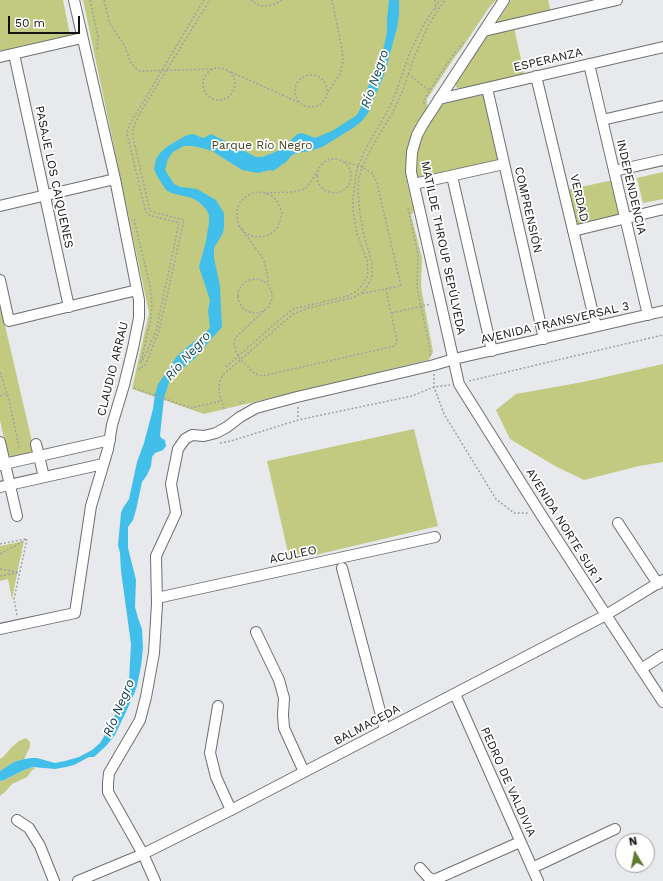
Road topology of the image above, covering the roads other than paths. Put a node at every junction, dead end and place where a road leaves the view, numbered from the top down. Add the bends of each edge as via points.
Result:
1 (74, 0) edge
2 (504, 0) edge
3 (617, 0) edge
4 (484, 31) junction
5 (82, 38) junction
6 (663, 47) edge
7 (14, 54) junction
8 (0, 57) edge
9 (589, 64) junction
10 (536, 76) junction
11 (487, 88) junction
12 (439, 99) junction
13 (663, 106) edge
14 (602, 120) junction
15 (663, 160) edge
16 (504, 164) junction
17 (614, 171) junction
18 (452, 176) junction
19 (115, 179) junction
20 (414, 184) junction
21 (45, 196) junction
22 (0, 206) edge
23 (663, 209) edge
24 (625, 218) junction
25 (573, 231) junction
26 (0, 280) edge
27 (137, 290) junction
28 (69, 307) junction
29 (663, 311) edge
30 (648, 315) junction
31 (596, 326) junction
32 (544, 339) junction
33 (492, 350) junction
34 (454, 359) junction
35 (110, 440) junction
36 (0, 442) edge
37 (36, 444) dead end
38 (39, 456) junction
39 (103, 464) junction
40 (3, 465) edge
41 (44, 477) junction
42 (5, 486) edge
43 (17, 516) dead end
44 (618, 523) dead end
45 (435, 537) dead end
46 (342, 568) dead end
47 (660, 582) edge
48 (157, 598) junction
49 (606, 615) junction
50 (0, 629) edge
51 (256, 632) dead end
52 (663, 655) edge
53 (641, 669) junction
54 (455, 694) junction
55 (663, 702) edge
56 (218, 706) dead end
57 (385, 730) junction
58 (304, 772) junction
59 (231, 810) junction
60 (17, 820) dead end
61 (615, 829) dead end
62 (520, 842) junction
63 (143, 854) junction
64 (420, 868) dead end
65 (532, 868) junction
66 (54, 881) edge
67 (78, 881) edge
68 (155, 881) edge
69 (538, 881) edge

1 - 5 street, CLAUDIO ARRAU
2 - 4 street, MATILDE THROUP SEPÚLVEDA
3 - 4 street
4 - 12 street, MATILDE THROUP SEPÚLVEDA
5 - 7 street
5 - 19 street, CLAUDIO ARRAU
6 - 9 street, ESPERANZA
7 - 8 street
7 - 21 street, PASAJE LOS CAIQUENES
9 - 10 street, ESPERANZA
9 - 14 street, INDEPENDENCIA
10 - 11 street, ESPERANZA
10 - 25 street, VERDAD
11 - 12 street, ESPERANZA
11 - 16 street, COMPRENSIÓN
12 - 20 street, MATILDE THROUP SEPÚLVEDA via 419,130 413,146 411,165
13 - 14 street
14 - 17 street, INDEPENDENCIA
15 - 17 street
16 - 18 street
16 - 32 street, COMPRENSIÓN
17 - 24 street, INDEPENDENCIA
18 - 20 street
18 - 33 street
19 - 21 street
19 - 27 street, CLAUDIO ARRAU
20 - 34 street, MATILDE THROUP SEPÚLVEDA
21 - 22 street
21 - 28 street, PASAJE LOS CAIQUENES
23 - 24 street
24 - 25 street
24 - 30 street, INDEPENDENCIA
25 - 31 street, VERDAD
26 - 28 street via 9,321
27 - 28 street
27 - 35 street, CLAUDIO ARRAU via 139,318 134,348
29 - 30 street, AVENIDA TRANSVERSAL 3
30 - 31 street, AVENIDA TRANSVERSAL 3
31 - 32 street, AVENIDA TRANSVERSAL 3
32 - 33 street, AVENIDA TRANSVERSAL 3
33 - 34 street, AVENIDA TRANSVERSAL 3
34 - 48 street, AVENIDA TRANSVERSAL 3 via 431,362 256,408 216,434 192,435 185,439 178,449 171,484 176,513 156,556
34 - 49 street, AVENIDA NORTE SUR 1 via 459,384
35 - 38 street
35 - 39 street, CLAUDIO ARRAU
36 - 40 street
37 - 38 street
38 - 40 street
38 - 41 street
39 - 41 street
39 - 50 street, CLAUDIO ARRAU via 91,506 75,613
40 - 42 street
41 - 42 street
42 - 43 street
44 - 47 street
45 - 48 street, ACULEO
46 - 57 street
47 - 49 street, BALMACEDA
48 - 63 street via 154,653 140,720 109,773 108,783 108,792
49 - 53 street, AVENIDA NORTE SUR 1
49 - 54 street, BALMACEDA
51 - 58 street via 279,680 284,698 284,728
52 - 53 street
53 - 55 street, AVENIDA NORTE SUR 1
54 - 57 street, BALMACEDA
54 - 62 street, PEDRO DE VALDIVIA
56 - 59 street via 210,753 216,777
57 - 58 street, BALMACEDA
58 - 59 street, BALMACEDA
59 - 63 street, BALMACEDA
60 - 66 street via 29,828 40,846
61 - 65 street
62 - 64 street via 434,880
62 - 65 street, PEDRO DE VALDIVIA
63 - 67 street, BALMACEDA
63 - 68 street
65 - 69 street, PEDRO DE VALDIVIA

